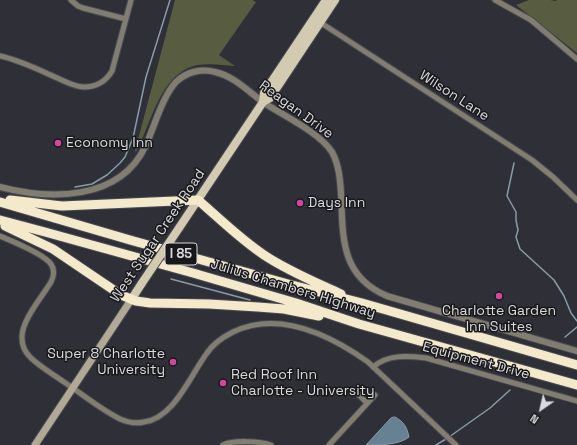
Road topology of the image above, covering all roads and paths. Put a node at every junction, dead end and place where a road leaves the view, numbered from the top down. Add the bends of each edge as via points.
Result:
1 (71, 0) edge
2 (132, 0) edge
3 (326, 0) edge
4 (335, 0) edge
5 (495, 0) edge
6 (126, 19) junction
7 (317, 20) junction
8 (0, 56) edge
9 (577, 59) edge
10 (263, 102) junction
11 (0, 187) edge
12 (198, 200) junction
13 (577, 200) edge
14 (0, 201) edge
15 (0, 222) edge
16 (0, 236) edge
17 (131, 300) junction
18 (362, 303) junction
19 (359, 324) junction
20 (577, 350) edge
21 (577, 365) edge
22 (374, 367) junction
23 (577, 385) edge
24 (72, 388) junction
25 (357, 393) dead end
26 (375, 395) dead end
27 (577, 401) edge
28 (367, 403) junction
29 (34, 445) edge
30 (223, 445) edge
31 (271, 445) edge
32 (329, 445) edge
33 (456, 445) edge

1 - 6 street via 83,8
2 - 6 street
3 - 7 main road, West Sugar Creek Road
4 - 7 main road, West Sugar Creek Road
5 - 9 street via 530,20
6 - 8 street via 112,71 105,80 94,86 73,85 24,63
7 - 10 main road, West Sugar Creek Road via 270,98
7 - 13 street, Wilson Lane via 532,160
10 - 11 street, Reagan Drive via 220,73 202,70 191,73 181,77 171,88 144,148 132,167 116,180 92,191 70,194 34,193
10 - 12 main road, West Sugar Creek Road
10 - 20 street, Reagan Drive via 310,132 332,153 338,169 345,248 354,270 366,284 387,296
12 - 14 highway via 62,206
12 - 17 main road, West Sugar Creek Road, bridge
12 - 18 highway via 265,256
14 - 18 highway, Julius Chambers Highway / I 85 via 130,240
15 - 17 highway via 53,249
15 - 19 highway, Julius Chambers Highway / I 85 via 72,239 296,303
16 - 24 street via 47,260 53,268 53,278 23,329 22,344 34,361
17 - 19 highway via 278,308
17 - 24 main road, West Sugar Creek Road
18 - 21 highway, Julius Chambers Highway / I 85
19 - 23 highway, Julius Chambers Highway / I 85
22 - 24 street via 322,335 296,327 264,324 239,329 223,337 206,354 170,409 150,421 131,422 120,418
22 - 27 street, Equipment Drive via 390,358 426,358
22 - 33 street
24 - 29 main road, West Sugar Creek Road
25 - 28 street
26 - 28 street
28 - 32 street
30 - 31 street via 236,441

